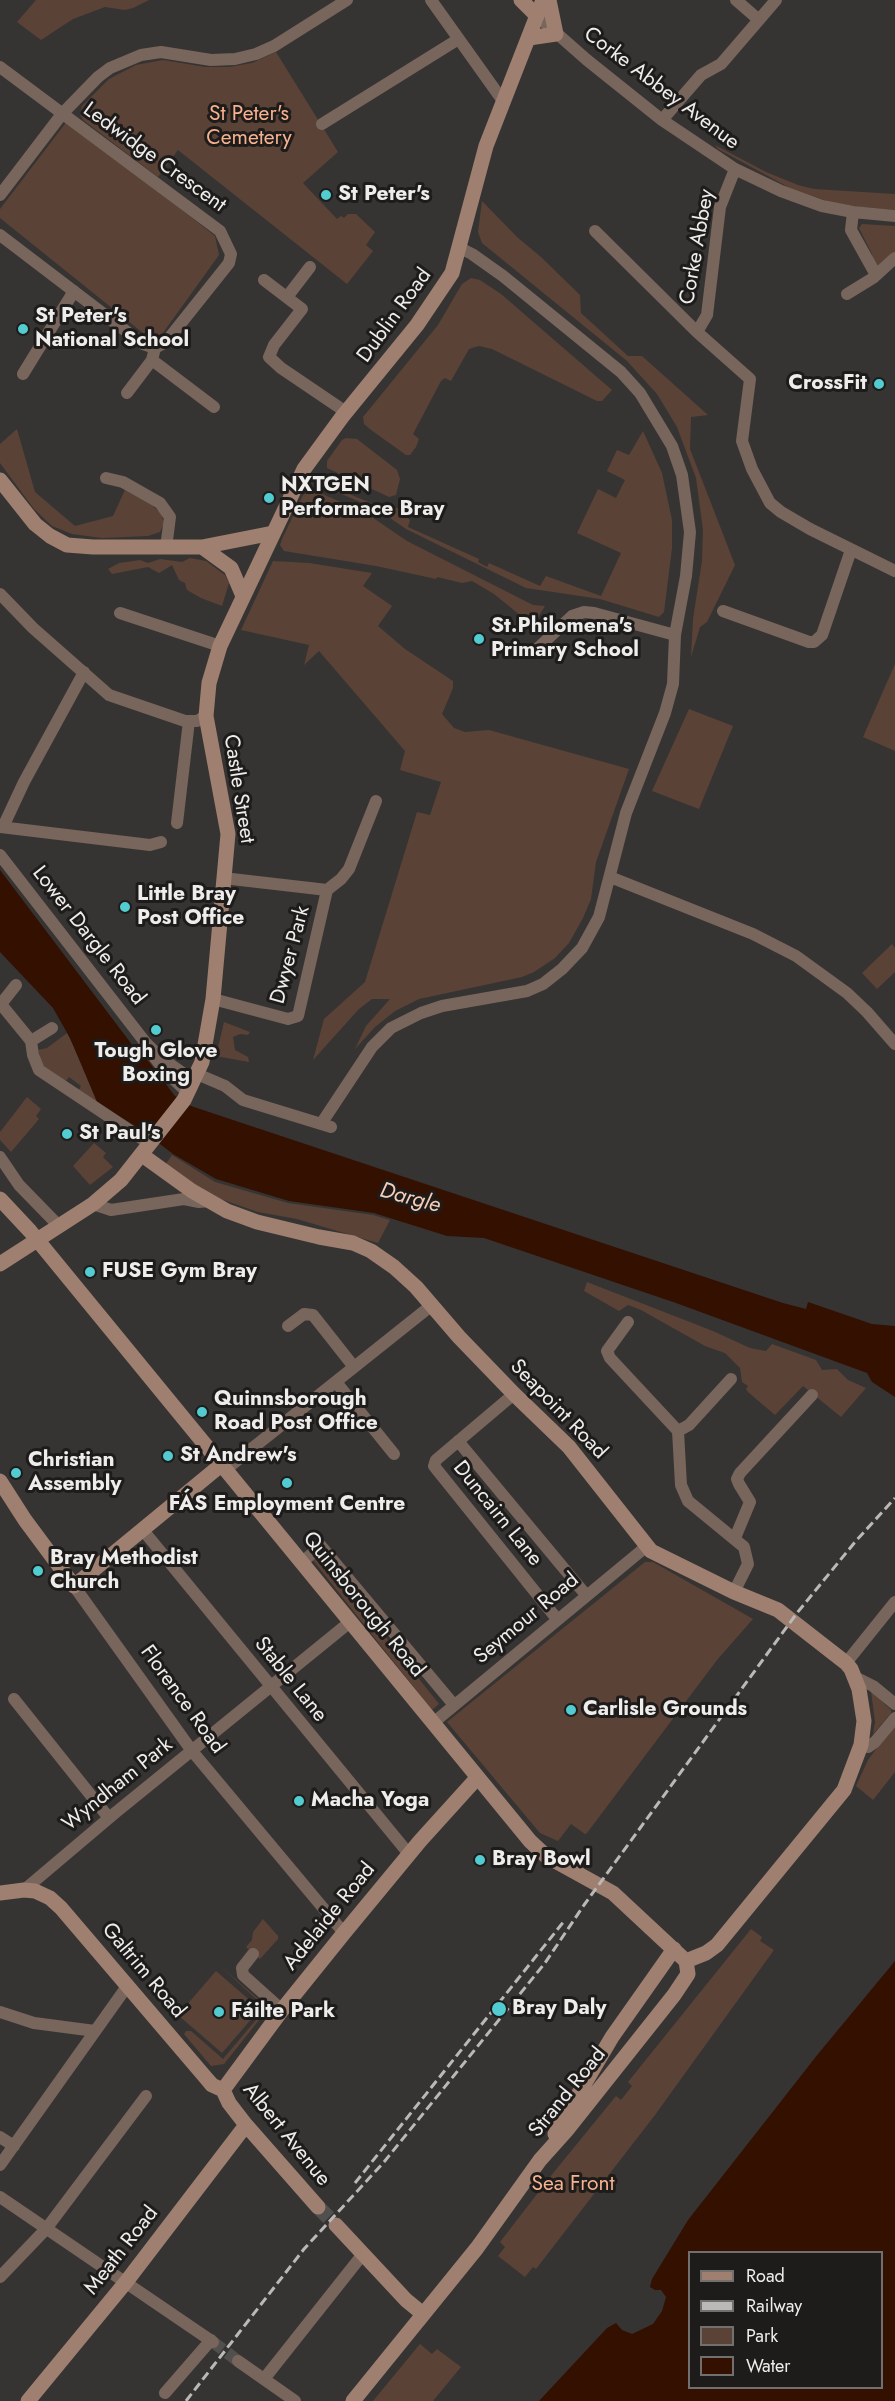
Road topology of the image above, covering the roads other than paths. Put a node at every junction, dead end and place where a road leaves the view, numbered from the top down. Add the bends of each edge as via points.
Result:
1 (347, 0) edge
2 (431, 0) edge
3 (521, 0) edge
4 (543, 0) edge
5 (549, 0) edge
6 (735, 0) edge
7 (776, 0) edge
8 (537, 16) junction
9 (759, 20) junction
10 (556, 34) junction
11 (530, 38) junction
12 (457, 40) junction
13 (0, 67) edge
14 (503, 101) junction
15 (62, 114) junction
16 (662, 120) junction
17 (322, 124) dead end
18 (735, 169) junction
19 (0, 195) edge
20 (853, 212) junction
21 (895, 216) edge
22 (595, 231) dead end
23 (0, 235) edge
24 (460, 248) junction
25 (895, 258) edge
26 (310, 267) dead end
27 (876, 275) junction
28 (264, 280) dead end
29 (74, 291) junction
30 (847, 294) dead end
31 (287, 297) junction
32 (697, 332) junction
33 (153, 354) junction
34 (23, 374) dead end
35 (127, 393) dead end
36 (214, 407) dead end
37 (346, 412) junction
38 (106, 478) dead end
39 (0, 480) edge
40 (273, 533) junction
41 (202, 547) junction
42 (166, 548) junction
43 (851, 550) junction
44 (895, 571) edge
45 (0, 594) edge
46 (243, 596) junction
47 (723, 611) dead end
48 (120, 613) dead end
49 (675, 635) junction
50 (220, 646) junction
51 (538, 648) dead end
52 (84, 672) junction
53 (206, 716) junction
54 (189, 722) junction
55 (376, 801) dead end
56 (177, 822) dead end
57 (2, 827) edge
58 (161, 842) dead end
59 (0, 855) edge
60 (610, 877) junction
61 (223, 878) junction
62 (327, 890) junction
63 (16, 985) dead end
64 (213, 999) junction
65 (1, 1003) edge
66 (52, 1028) dead end
67 (31, 1041) junction
68 (895, 1044) edge
69 (190, 1089) junction
70 (148, 1146) junction
71 (0, 1157) edge
72 (0, 1199) edge
73 (208, 1201) junction
74 (93, 1204) junction
75 (59, 1226) junction
76 (38, 1242) junction
77 (0, 1264) edge
78 (432, 1305) junction
79 (628, 1322) dead end
80 (288, 1326) dead end
81 (354, 1367) junction
82 (731, 1378) dead end
83 (336, 1382) junction
84 (514, 1394) junction
85 (812, 1395) dead end
86 (678, 1431) junction
87 (459, 1442) junction
88 (394, 1454) dead end
89 (223, 1467) junction
90 (0, 1481) edge
91 (142, 1529) junction
92 (735, 1538) junction
93 (647, 1546) junction
94 (301, 1563) junction
95 (74, 1586) junction
96 (734, 1592) junction
97 (586, 1595) junction
98 (895, 1602) edge
99 (557, 1619) junction
100 (350, 1622) junction
101 (846, 1663) junction
102 (855, 1677) junction
103 (270, 1686) junction
104 (14, 1699) dead end
105 (895, 1704) edge
106 (454, 1705) junction
107 (895, 1718) edge
108 (433, 1723) junction
109 (861, 1745) junction
110 (192, 1751) junction
111 (477, 1778) junction
112 (109, 1818) junction
113 (409, 1854) junction
114 (24, 1890) junction
115 (0, 1893) edge
116 (344, 1933) junction
117 (674, 1949) junction
118 (253, 1954) dead end
119 (686, 1961) junction
120 (128, 1985) junction
121 (282, 2010) junction
122 (0, 2012) edge
123 (95, 2031) junction
124 (223, 2090) junction
125 (587, 2092) junction
126 (146, 2096) dead end
127 (246, 2126) junction
128 (0, 2137) edge
129 (14, 2146) junction
130 (0, 2165) edge
131 (0, 2197) edge
132 (318, 2207) tunnel mouth
133 (336, 2225) tunnel mouth
134 (46, 2229) junction
135 (363, 2254) junction
136 (0, 2277) edge
137 (126, 2282) junction
138 (419, 2320) junction
139 (238, 2361) tunnel mouth
140 (264, 2379) junction
141 (165, 2393) dead end
142 (28, 2401) edge
143 (295, 2401) edge
144 (353, 2401) edge

1 - 15 street via 256,54 211,60 161,52 141,55 98,76
2 - 12 street
3 - 8 main road
4 - 8 main road, Dublin Road
5 - 10 main road
6 - 9 street
7 - 9 street
8 - 10 street, Corke Abbey Avenue
8 - 11 main road, Dublin Road
9 - 16 street via 721,64 701,75
10 - 11 main road
10 - 16 street, Corke Abbey Avenue
11 - 14 main road, Dublin Road
12 - 14 street
12 - 17 street
13 - 15 street, Ledwidge Crescent
14 - 24 main road, Dublin Road via 486,146
15 - 19 street
15 - 33 street, Ledwidge Crescent via 220,231 227,242 229,263
16 - 18 street, Corke Abbey Avenue
18 - 20 street, Corke Abbey Avenue via 822,206
18 - 32 street, Corke Abbey via 720,207 707,315
20 - 21 street, Corke Abbey Avenue
20 - 27 street via 851,230
22 - 32 street, Corke Abbey
23 - 29 street
24 - 37 main road, Dublin Road via 452,273 441,290
24 - 49 street via 503,276 621,372 657,417 682,475 690,532
25 - 27 street
26 - 31 street
27 - 30 street
28 - 31 street
29 - 33 street
29 - 34 street
31 - 37 street via 302,309 269,357
32 - 43 street, Corke Abbey via 750,379 742,441 768,499 780,512
33 - 35 street, Ledwidge Crescent
33 - 36 street
37 - 40 main road, Dublin Road via 304,469
38 - 42 street via 160,503 170,517
39 - 42 main road via 35,524 67,545
40 - 41 main road
40 - 46 main road, Castle Street
41 - 42 main road
41 - 46 main road via 231,568
43 - 44 street, Corke Abbey
43 - 47 street via 817,641 809,642
45 - 52 street
46 - 50 main road, Castle Street
48 - 50 street
49 - 51 street via 584,612 572,616
49 - 60 street via 672,690 627,813
50 - 53 main road, Castle Street via 209,683
52 - 54 street via 109,695
52 - 57 street
53 - 54 street
53 - 61 main road, Castle Street via 228,834
54 - 56 street
55 - 62 street, Dwyer Park via 349,869
57 - 58 street via 150,845
59 - 69 street, Lower Dargle Road via 145,1042
60 - 68 street via 789,952 848,993
60 - 69 street, Lower Dargle Road via 596,926 562,969 527,991 442,1006 391,1028 372,1047 326,1126 243,1100 225,1086
61 - 62 street, Dwyer Park
61 - 64 main road, Castle Street
62 - 64 street, Dwyer Park via 298,1016 288,1019
63 - 65 street
64 - 69 main road, Castle Street via 205,1053
65 - 67 street
66 - 67 street
67 - 70 street via 36,1066 44,1074
69 - 70 main road
70 - 73 main road, Seapoint Road
70 - 74 main road via 121,1180
71 - 75 street via 19,1185
72 - 76 main road, Quinsborough Road
73 - 74 street via 184,1199 111,1210
73 - 78 main road, Seapoint Road via 257,1222 362,1246 405,1276
74 - 75 main road
75 - 76 main road
76 - 77 main road
76 - 89 main road, Quinsborough Road
78 - 81 street
78 - 84 main road, Seapoint Road
79 - 86 street via 607,1351 610,1358
80 - 81 street via 304,1314 313,1315
81 - 83 street
82 - 86 street via 689,1425
83 - 88 street
83 - 89 street
84 - 87 street
84 - 93 main road, Seapoint Road via 569,1447
85 - 92 street via 740,1473 737,1479 750,1502
86 - 92 street via 684,1494 693,1507
87 - 97 street
87 - 99 street, Duncairn Lane via 436,1460 435,1468
89 - 91 main road
89 - 94 main road, Quinsborough Road
90 - 95 main road, Florence Road
91 - 95 main road
91 - 103 street, Stable Lane
92 - 96 street via 744,1547 748,1564
93 - 96 main road, Seapoint Road via 665,1559
93 - 97 street, Seymour Road
94 - 100 main road, Quinsborough Road
94 - 106 street via 321,1546
95 - 110 street, Florence Road
96 - 101 main road, Seapoint Road via 778,1610
97 - 99 street, Seymour Road
98 - 101 street
99 - 106 street, Seymour Road
100 - 103 street, Wyndham Park
100 - 108 main road, Quinsborough Road
101 - 102 main road, Seapoint Road
102 - 105 street
102 - 109 main road, Seapoint Road via 864,1710
103 - 110 street, Wyndham Park
103 - 113 street, Stable Lane
104 - 112 street
106 - 108 street, Seymour Road
107 - 109 street via 875,1742 868,1747
108 - 111 main road, Quinsborough Road
109 - 119 main road, Seapoint Road via 840,1796 723,1938 706,1953
110 - 112 street, Wyndham Park
110 - 116 street, Florence Road
111 - 113 main road, Adelaide Road
111 - 117 main road, Quinsborough Road via 546,1856 608,1890
112 - 114 street, Wyndham Park
113 - 116 main road, Adelaide Road
114 - 115 main road
114 - 120 main road, Galtrim Road via 41,1893 61,1908
116 - 121 main road, Adelaide Road
117 - 119 main road, Quinsborough Road
117 - 125 main road via 612,2037
118 - 121 street via 242,1968 243,1975
119 - 125 main road, Strand Road via 688,1974 682,1984
120 - 123 street
120 - 124 main road, Galtrim Road via 210,2082
121 - 124 main road, Adelaide Road
122 - 123 street via 34,2023
123 - 129 street
124 - 127 main road, Albert Avenue
125 - 138 main road, Strand Road via 566,2131
126 - 134 street
127 - 132 main road, Albert Avenue
127 - 137 main road, Meath Road
128 - 129 street
129 - 130 street
131 - 134 street
133 - 135 main road
134 - 136 street
134 - 137 street
135 - 138 main road via 406,2300
135 - 140 street
137 - 141 street via 212,2341
137 - 142 main road, Meath Road
138 - 144 main road, Strand Road
139 - 140 street
140 - 143 street

